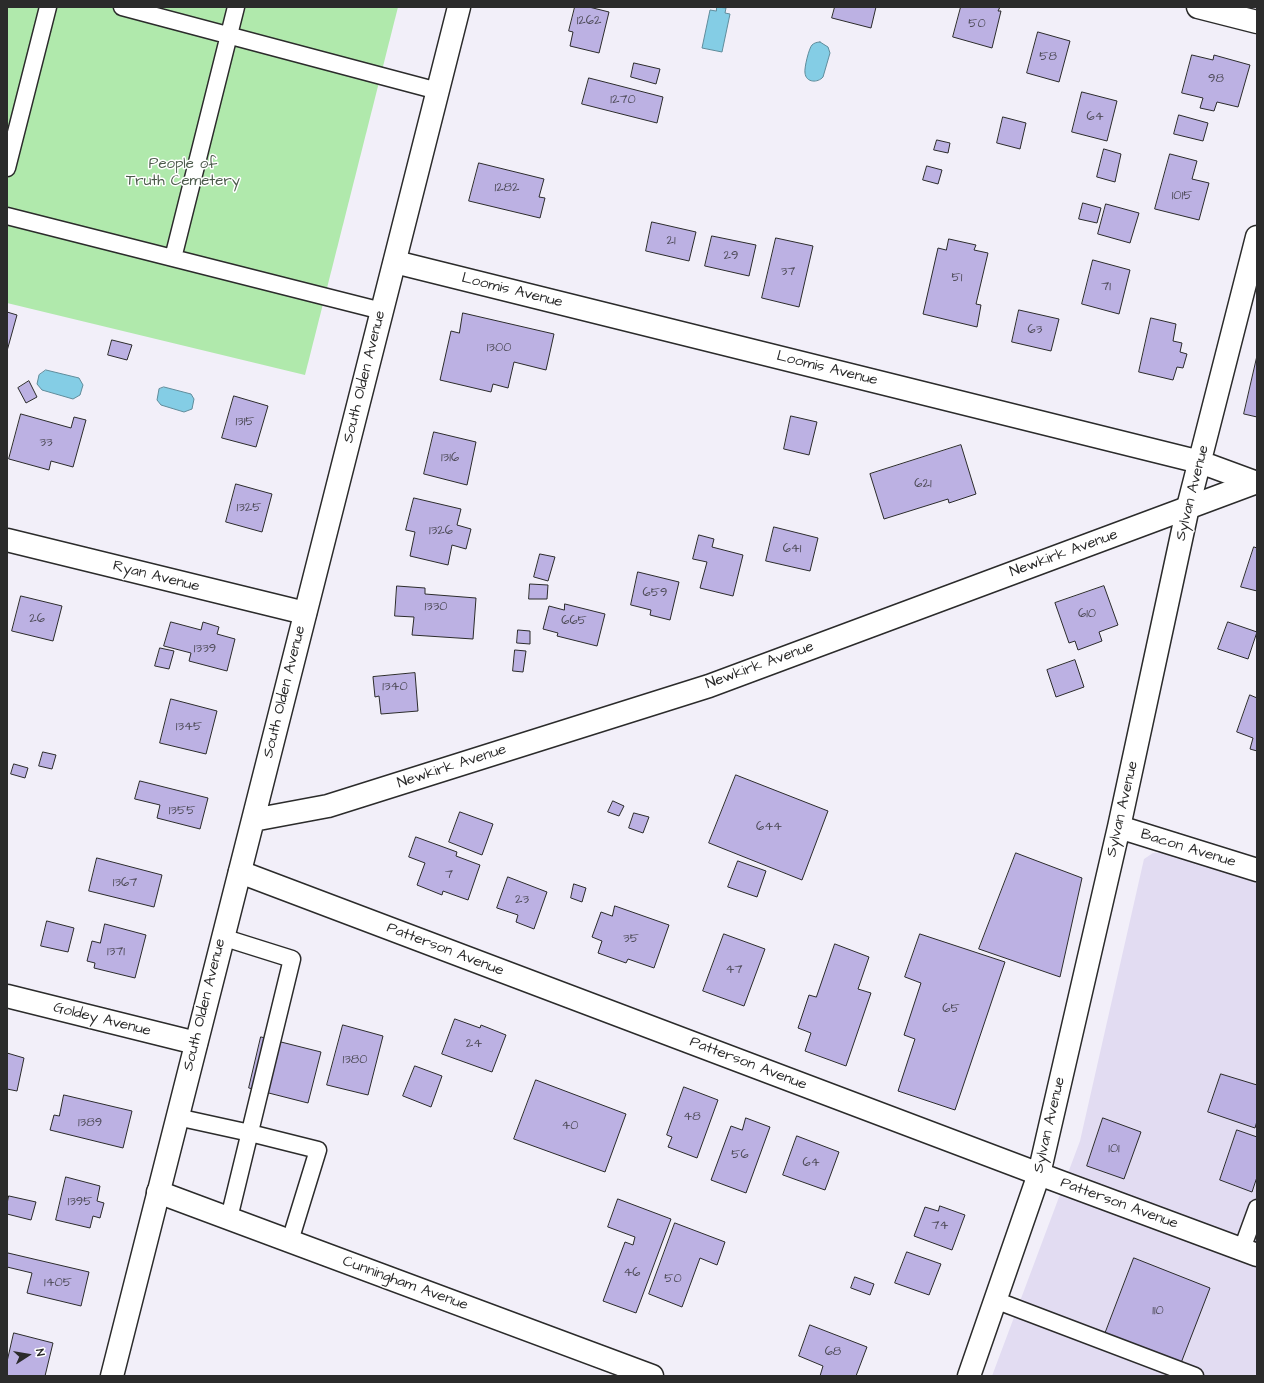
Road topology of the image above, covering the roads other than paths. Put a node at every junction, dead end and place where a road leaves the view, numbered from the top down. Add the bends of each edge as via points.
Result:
1 (48, 7) edge
2 (122, 7) edge
3 (236, 7) edge
4 (459, 7) edge
5 (1198, 7) edge
6 (1257, 22) edge
7 (229, 35) junction
8 (438, 91) junction
9 (7, 168) edge
10 (7, 216) edge
11 (1257, 237) edge
12 (173, 258) junction
13 (395, 262) junction
14 (382, 310) junction
15 (1200, 462) junction
16 (1257, 483) edge
17 (1188, 507) junction
18 (7, 540) edge
19 (305, 613) junction
20 (253, 820) junction
21 (1119, 828) junction
22 (1257, 870) edge
23 (240, 872) junction
24 (222, 937) junction
25 (7, 996) edge
26 (196, 1044) junction
27 (177, 1117) junction
28 (250, 1133) junction
29 (1039, 1174) junction
30 (158, 1192) junction
31 (1257, 1208) edge
32 (229, 1218) junction
33 (290, 1241) junction
34 (1250, 1252) edge
35 (995, 1300) junction
36 (112, 1376) edge
37 (652, 1376) edge
38 (969, 1376) edge
39 (1194, 1376) edge

1 - 9 lane
2 - 7 lane
3 - 7 lane
4 - 8 street, South Olden Avenue
5 - 6 street
7 - 8 lane
7 - 12 lane
8 - 13 street, South Olden Avenue
10 - 12 lane
11 - 15 street, Sylvan Avenue
12 - 14 lane
13 - 14 street, South Olden Avenue
13 - 15 street, Loomis Avenue
14 - 19 street, South Olden Avenue
15 - 16 street, Loomis Avenue
15 - 17 street, Sylvan Avenue
16 - 17 street, Newkirk Avenue
17 - 20 street, Newkirk Avenue via 709,686 328,806
17 - 21 street, Sylvan Avenue
18 - 19 street, Ryan Avenue
19 - 20 street, South Olden Avenue
20 - 23 street, South Olden Avenue
21 - 22 street, Bacon Avenue
21 - 29 street, Sylvan Avenue
23 - 24 street, South Olden Avenue
23 - 29 street, Patterson Avenue
24 - 26 street, South Olden Avenue
24 - 28 lane via 292,959
25 - 26 street, Goldey Avenue
26 - 27 street, South Olden Avenue
27 - 28 lane
27 - 30 street, South Olden Avenue
28 - 32 lane
28 - 33 lane via 318,1150
29 - 34 street, Patterson Avenue
29 - 35 street, Sylvan Avenue
30 - 32 street, Cunningham Avenue
30 - 36 street, South Olden Avenue
31 - 34 lane
32 - 33 street, Cunningham Avenue
33 - 37 street, Cunningham Avenue
35 - 38 street, Sylvan Avenue
35 - 39 lane

